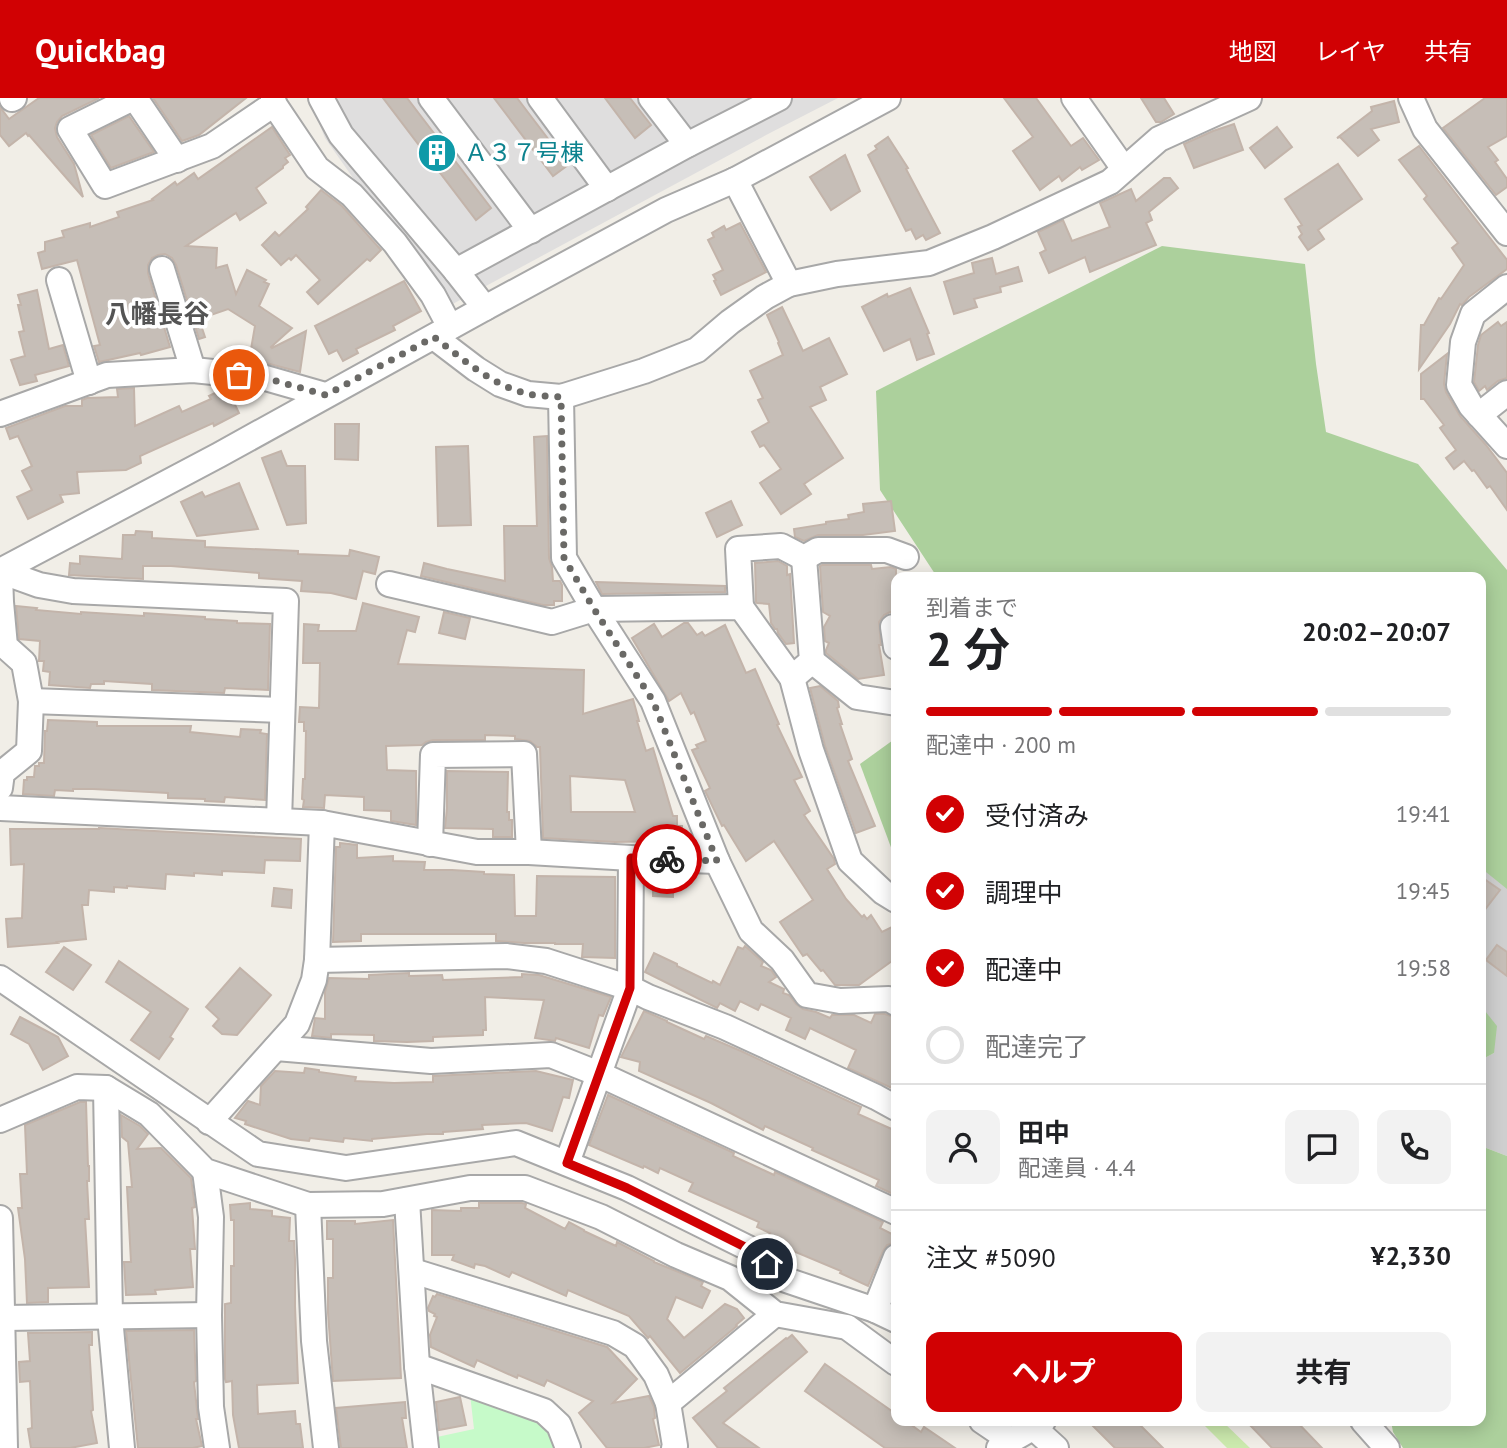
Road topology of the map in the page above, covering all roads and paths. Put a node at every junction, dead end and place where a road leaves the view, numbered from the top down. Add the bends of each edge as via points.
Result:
1 (134, 98) edge
2 (321, 98) edge
3 (431, 98) edge
4 (540, 98) edge
5 (651, 98) edge
6 (779, 98) edge
7 (888, 98) edge
8 (1074, 98) edge
9 (1249, 98) edge
10 (1411, 98) edge
11 (274, 101) edge
12 (687, 145) junction
13 (177, 160) junction
14 (1124, 169) junction
15 (734, 180) junction
16 (607, 189) junction
17 (531, 230) junction
18 (1507, 233) edge
19 (162, 269) dead end
20 (456, 271) junction
21 (59, 280) dead end
22 (789, 284) junction
23 (1507, 287) edge
24 (485, 308) junction
25 (442, 332) junction
26 (193, 370) junction
27 (89, 382) junction
28 (1507, 393) edge
29 (326, 395) junction
30 (561, 397) junction
31 (0, 414) edge
32 (1479, 415) junction
33 (1507, 446) edge
34 (906, 557) dead end
35 (804, 558) junction
36 (0, 573) edge
37 (389, 584) dead end
38 (741, 607) junction
39 (594, 609) junction
40 (812, 661) junction
41 (792, 678) junction
42 (31, 701) junction
43 (891, 702) edge
44 (282, 710) junction
45 (0, 788) edge
46 (0, 808) edge
47 (279, 821) junction
48 (322, 823) junction
49 (430, 844) junction
50 (529, 852) junction
51 (631, 858) junction
52 (717, 861) junction
53 (891, 897) edge
54 (317, 960) junction
55 (0, 978) edge
56 (630, 988) junction
57 (891, 1000) edge
58 (276, 1048) junction
59 (599, 1074) junction
60 (106, 1088) junction
61 (891, 1105) edge
62 (0, 1120) edge
63 (209, 1122) junction
64 (567, 1163) junction
65 (205, 1171) junction
66 (407, 1200) junction
67 (308, 1205) junction
68 (891, 1210) edge
69 (0, 1218) edge
70 (413, 1271) junction
71 (891, 1286) edge
72 (775, 1314) junction
73 (209, 1315) junction
74 (886, 1315) edge
75 (110, 1317) junction
76 (4, 1318) junction
77 (891, 1359) edge
78 (417, 1366) junction
79 (668, 1403) junction
80 (987, 1426) edge
81 (1035, 1426) edge
82 (1040, 1426) edge
83 (1367, 1426) edge
84 (1004, 1444) edge
85 (5, 1448) edge
86 (122, 1448) edge
87 (217, 1448) edge
88 (326, 1448) edge
89 (426, 1448) edge
90 (568, 1448) edge
91 (674, 1448) edge
92 (1056, 1448) edge
93 (1387, 1448) edge

1 - 13 street
1 - 13 street via 70,129 105,187
2 - 20 street via 341,135
3 - 17 street
4 - 16 street
5 - 12 street
6 - 12 street
7 - 15 street
8 - 14 street
9 - 14 street via 1159,139
10 - 18 street via 1425,129
11 - 13 street via 212,146
11 - 25 street via 317,168 352,195 396,243 433,295
12 - 16 street
14 - 22 street via 1110,182 929,264
15 - 22 street
15 - 24 street via 666,210
16 - 17 street
17 - 20 street
19 - 26 street
20 - 24 street
21 - 27 street
22 - 30 street via 730,322 697,350
23 - 32 street via 1473,314 1463,342 1459,386
24 - 25 street
25 - 29 street
25 - 30 street via 476,369 500,384 528,394
26 - 27 street via 107,375
26 - 29 street via 262,377
27 - 31 street
28 - 32 street
29 - 36 street
30 - 39 street via 564,558
32 - 33 street
34 - 35 street via 887,550 818,550
35 - 38 street via 781,546 738,549
35 - 40 street
36 - 42 street via 5,646 24,663
36 - 44 street via 73,591 286,601
37 - 39 street via 552,622
38 - 39 street
38 - 41 street
39 - 52 street via 653,701
40 - 41 street
40 - 43 street via 857,697
41 - 53 street via 811,750 850,861
42 - 44 street
42 - 45 street via 29,751 2,773
44 - 47 street
46 - 47 street
47 - 48 street
48 - 49 street
48 - 54 street
49 - 50 street via 477,852
49 - 50 street via 433,755 524,754
50 - 51 street
51 - 52 street
51 - 56 street
52 - 57 street via 751,931 782,960 807,995 840,1001
54 - 56 street via 506,956 546,961
54 - 58 street via 297,1024
55 - 63 street
56 - 59 street
56 - 61 street via 726,1027
58 - 59 street via 431,1061 551,1055
58 - 63 street
59 - 64 street
59 - 68 street
60 - 62 street via 77,1087
60 - 65 street via 149,1114
60 - 75 street
63 - 64 street via 258,1154 346,1168 516,1143
64 - 74 street via 747,1248 786,1280
65 - 67 street
65 - 73 street via 211,1217
66 - 67 street
66 - 70 street
66 - 72 street via 470,1188 525,1188 601,1217 730,1278
67 - 88 street via 314,1341
69 - 76 street
70 - 78 street
70 - 79 street via 613,1333 635,1346 656,1375
71 - 74 street
72 - 77 street via 847,1326
72 - 79 street
73 - 75 street
73 - 87 street via 211,1407
75 - 76 street
75 - 86 street
76 - 85 street
78 - 89 street
78 - 90 street via 544,1411 559,1425
79 - 91 street
80 - 84 street
81 - 84 street
82 - 92 street
83 - 93 street

